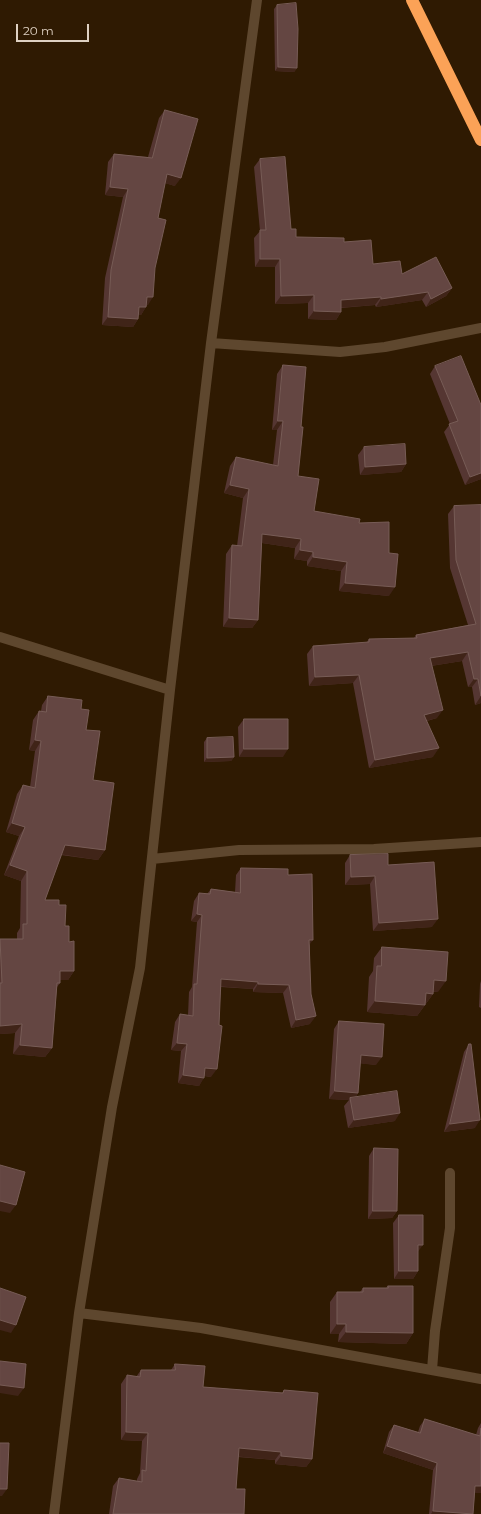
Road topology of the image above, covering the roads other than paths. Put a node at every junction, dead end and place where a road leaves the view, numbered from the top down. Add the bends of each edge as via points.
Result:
1 (257, 0) edge
2 (412, 0) edge
3 (481, 140) edge
4 (481, 328) edge
5 (210, 343) junction
6 (0, 637) edge
7 (170, 690) junction
8 (481, 842) edge
9 (152, 859) junction
10 (450, 1172) dead end
11 (79, 1313) junction
12 (432, 1370) junction
13 (481, 1379) edge
14 (54, 1514) edge

1 - 5 street
2 - 3 highway
4 - 5 street via 385,347 340,352
5 - 7 street
6 - 7 street
7 - 9 street
8 - 9 street via 374,849 239,850
9 - 11 street via 140,968 112,1107
10 - 12 street via 450,1228
11 - 12 street via 201,1328
11 - 14 street
12 - 13 street

